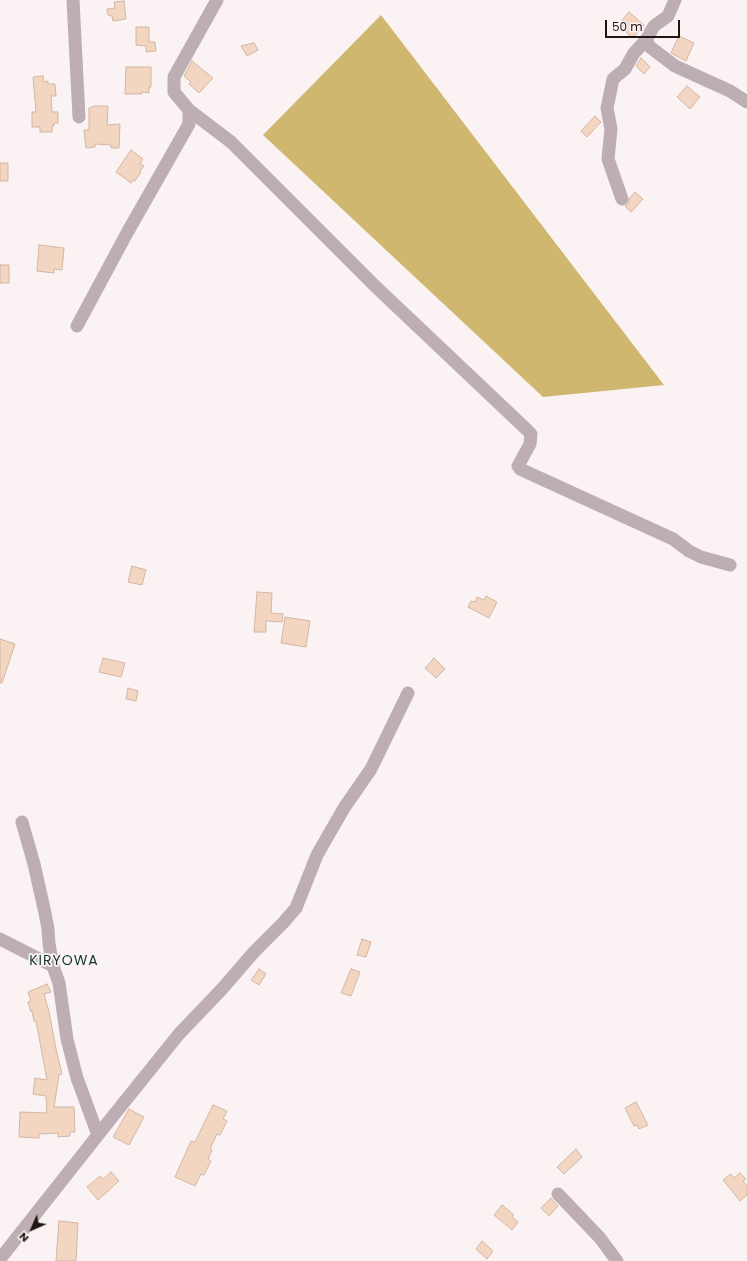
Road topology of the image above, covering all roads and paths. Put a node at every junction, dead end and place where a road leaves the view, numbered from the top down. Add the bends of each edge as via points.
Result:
1 (73, 0) edge
2 (217, 0) edge
3 (675, 0) edge
4 (646, 40) junction
5 (747, 102) edge
6 (189, 110) junction
7 (79, 117) dead end
8 (622, 199) dead end
9 (77, 326) dead end
10 (730, 565) dead end
11 (408, 693) dead end
12 (22, 822) dead end
13 (0, 939) edge
14 (53, 966) junction
15 (98, 1135) junction
16 (558, 1194) dead end
17 (0, 1259) edge
18 (617, 1261) edge

1 - 7 street
2 - 6 street via 174,77 174,92
3 - 4 street via 668,16 654,26
4 - 5 street via 650,47 675,66 730,91
4 - 8 street via 625,68 613,79 607,108 611,129 608,159
6 - 9 street via 190,124
6 - 10 street via 231,142 375,286 531,434 530,444 518,466 520,469 673,539 701,557
11 - 15 street via 371,769 344,808 318,856 296,908 179,1034
12 - 14 street via 45,913
13 - 14 street
14 - 15 street via 59,983 67,1039 77,1078
15 - 17 street
16 - 18 street via 600,1238

